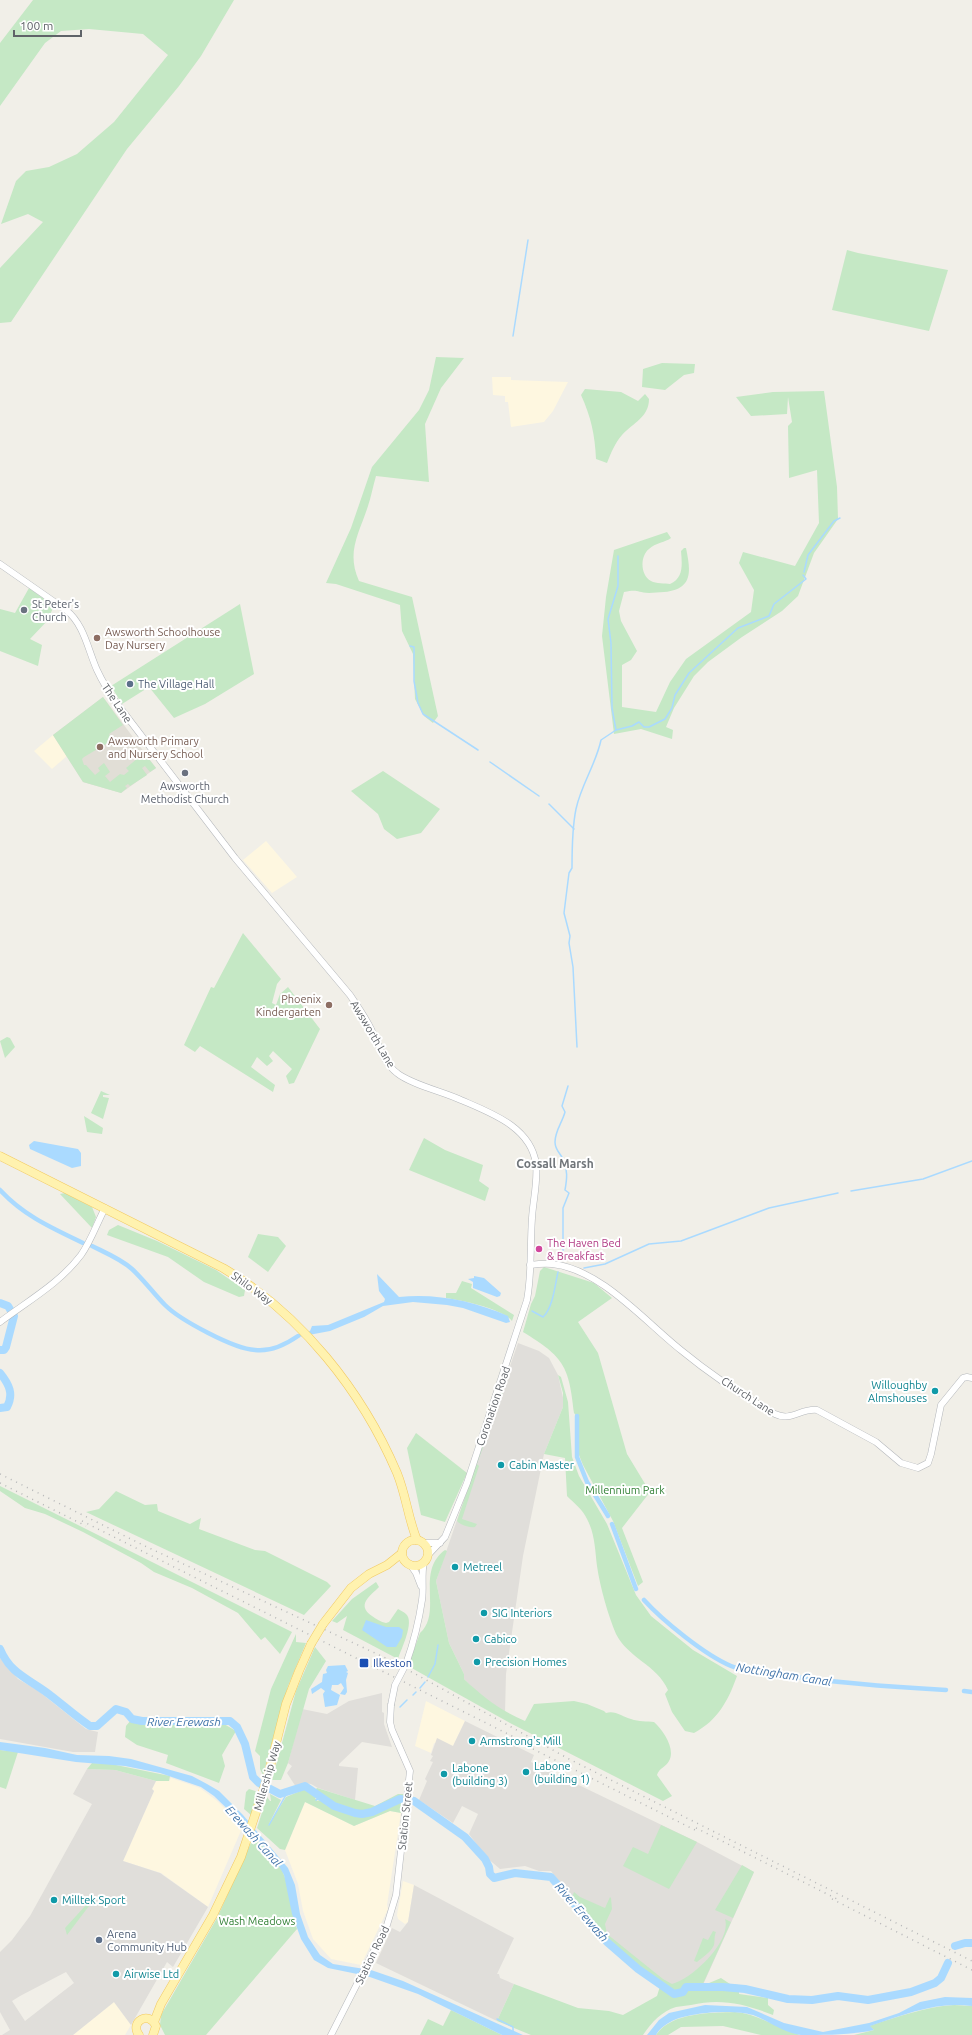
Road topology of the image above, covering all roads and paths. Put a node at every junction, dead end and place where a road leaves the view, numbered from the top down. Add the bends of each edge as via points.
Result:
1 (0, 564) edge
2 (235, 858) joint
3 (0, 1156) edge
4 (105, 1208) junction
5 (530, 1264) junction
6 (0, 1322) edge
7 (972, 1378) edge
8 (410, 1519) junction
9 (420, 1541) junction
10 (440, 1543) junction
11 (405, 1544) junction
12 (402, 1553) junction
13 (426, 1559) junction
14 (408, 1563) junction
15 (387, 1564) junction
16 (423, 1591) junction
17 (399, 1871) joint
18 (161, 2004) junction
19 (146, 2018) junction
20 (154, 2022) junction
21 (137, 2034) edge
22 (153, 2035) edge
23 (331, 2035) edge

1 - 2 street, The Lane via 54,601 76,620 102,681 118,705
2 - 5 street, Awsworth Lane via 350,995 366,1019 385,1058 396,1072 403,1078 447,1093 487,1112 515,1128 524,1137 536,1165
3 - 4 main road, Shilo Way
4 - 6 street via 82,1254 56,1281
4 - 8 main road, Shilo Way via 234,1274 292,1320 336,1370 370,1420 396,1472
5 - 7 street, Church Lane via 556,1264 577,1271 603,1285 639,1312 692,1359 775,1414 787,1418 809,1410 817,1410 876,1442 901,1463 914,1467 921,1467 929,1460 943,1403 963,1378
5 - 10 street, Coronation Road via 527,1300 513,1345 467,1483
8 - 9 main road, Shilo Way
8 - 11 main road, Shilo Way
9 - 10 street
9 - 11 main road
9 - 13 main road via 427,1550
10 - 13 street, Coronation Road
11 - 12 main road
12 - 14 main road
12 - 15 main road, Millership Way
13 - 14 main road via 418,1566
13 - 16 street via 421,1572
14 - 15 main road, Millership Way
14 - 16 street via 416,1573
15 - 18 main road, Millership Way, bridge via 351,1588 322,1624 311,1644 286,1704 267,1779 247,1841 213,1915
16 - 17 street, Station Street, bridge via 406,1664 395,1685 391,1705 392,1730 410,1771
17 - 23 street, Station Road via 392,1911
18 - 19 main road, Millership Way
18 - 20 main road, Millership Way
19 - 20 main road
19 - 21 main road, Millership Way via 138,2023
20 - 22 main road, Millership Way via 156,2029

